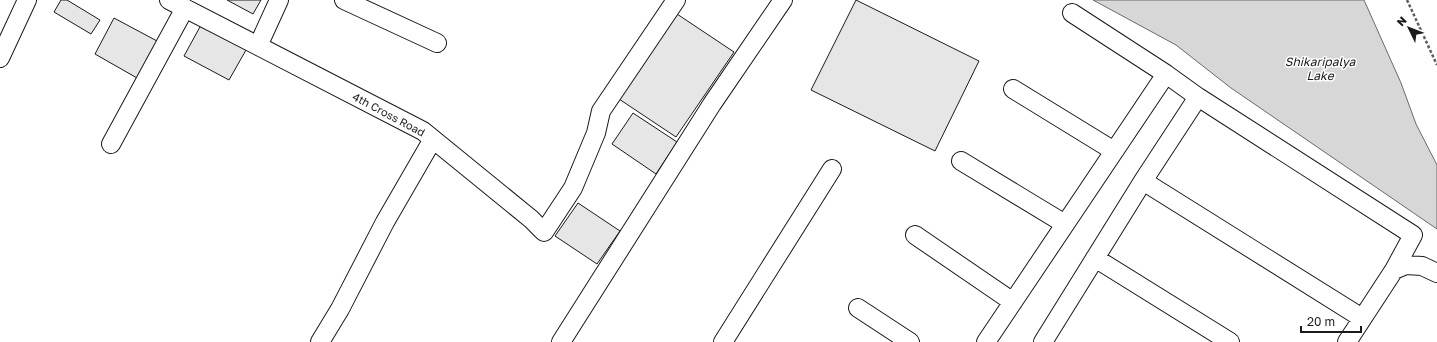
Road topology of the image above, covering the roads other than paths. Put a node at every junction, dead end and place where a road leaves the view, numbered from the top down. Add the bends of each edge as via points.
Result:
1 (27, 0) edge
2 (169, 0) edge
3 (279, 0) edge
4 (344, 0) edge
5 (676, 0) edge
6 (783, 0) edge
7 (185, 8) junction
8 (1072, 13) dead end
9 (437, 43) dead end
10 (258, 46) junction
11 (0, 58) edge
12 (1166, 74) junction
13 (1013, 89) dead end
14 (1198, 96) junction
15 (433, 139) junction
16 (111, 144) dead end
17 (1114, 151) junction
18 (962, 162) dead end
19 (832, 170) dead end
20 (1143, 181) junction
21 (1065, 224) junction
22 (915, 235) dead end
23 (1095, 258) junction
24 (1394, 270) junction
25 (1437, 273) edge
26 (1013, 302) junction
27 (858, 308) dead end
28 (1362, 318) junction
29 (1046, 341) edge
30 (320, 342) edge
31 (561, 342) edge
32 (723, 342) edge
33 (910, 342) edge
34 (986, 342) edge
35 (1230, 342) edge
36 (1347, 342) edge

1 - 11 street
2 - 7 street, 4th Cross Road
3 - 10 street
4 - 9 street
5 - 15 street, 4th Cross Road via 601,112 596,133 573,188 544,232
6 - 31 street via 712,104
7 - 10 street, 4th Cross Road
7 - 16 street
8 - 12 street
10 - 15 street, 4th Cross Road via 423,131
12 - 14 street
12 - 17 street
13 - 17 street
14 - 20 street
14 - 24 street via 1413,235
15 - 30 street
17 - 21 street
18 - 21 street
19 - 32 street
20 - 23 street
20 - 28 street
21 - 26 street
22 - 26 street
23 - 29 street
23 - 35 street
24 - 25 street via 1406,265 1422,266
24 - 28 street
26 - 34 street
27 - 33 street
28 - 36 street

